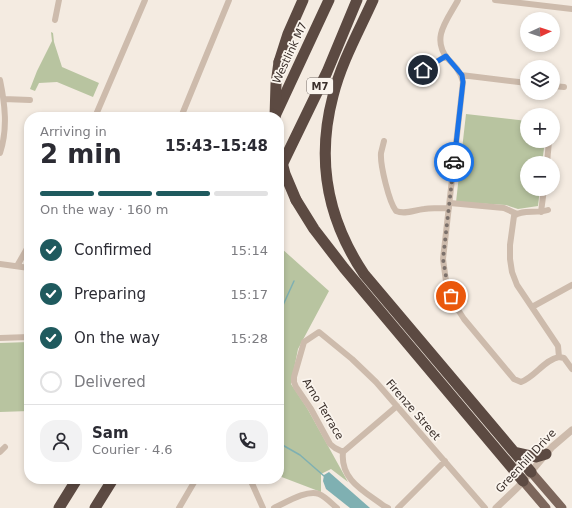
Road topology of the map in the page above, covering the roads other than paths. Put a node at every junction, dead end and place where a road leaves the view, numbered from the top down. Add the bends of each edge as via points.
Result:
1 (59, 0) edge
2 (145, 0) edge
3 (229, 0) edge
4 (303, 0) edge
5 (329, 0) edge
6 (357, 0) edge
7 (373, 0) edge
8 (458, 0) edge
9 (495, 0) edge
10 (529, 2) edge
11 (572, 9) edge
12 (55, 20) dead end
13 (446, 56) junction
14 (462, 75) junction
15 (411, 77) dead end
16 (0, 80) edge
17 (520, 82) edge
18 (560, 87) edge
19 (564, 87) dead end
20 (4, 99) junction
21 (30, 100) dead end
22 (97, 112) edge
23 (183, 112) edge
24 (275, 112) edge
25 (277, 112) edge
26 (384, 141) dead end
27 (0, 153) edge
28 (284, 161) edge
29 (284, 167) edge
30 (544, 196) edge
31 (450, 205) junction
32 (517, 214) junction
33 (24, 254) edge
34 (0, 264) edge
35 (17, 266) junction
36 (24, 267) edge
37 (572, 285) edge
38 (532, 306) junction
39 (319, 332) joint
40 (24, 337) edge
41 (0, 338) edge
42 (559, 357) junction
43 (572, 369) edge
44 (397, 406) junction
45 (572, 430) edge
46 (343, 452) junction
47 (514, 452) junction
48 (546, 454) junction
49 (445, 461) junction
50 (531, 472) junction
51 (523, 481) junction
52 (74, 484) edge
53 (110, 484) edge
54 (193, 484) edge
55 (252, 484) edge
56 (59, 508) edge
57 (96, 508) edge
58 (179, 508) edge
59 (263, 508) edge
60 (274, 508) edge
61 (337, 508) edge
62 (388, 508) edge
63 (398, 508) edge
64 (485, 508) edge
65 (496, 508) edge
66 (546, 508) edge
67 (562, 508) edge

1 - 12 street
2 - 22 street
3 - 23 street
4 - 24 highway, bridge via 279,62
5 - 25 highway, Westlink M7 / M7
6 - 28 highway, M7 via 327,72
7 - 47 highway via 345,61 330,109 325,165 334,212 352,256
8 - 13 street via 440,32
9 - 10 street
10 - 11 street
13 - 14 street
13 - 15 street
14 - 17 street
14 - 31 street
16 - 20 street
18 - 19 street
20 - 21 street
20 - 27 street via 4,132
26 - 31 street via 382,162 391,202 399,216
29 - 51 highway, bridge via 296,200 336,258
30 - 32 street via 544,211
31 - 32 street via 504,208
31 - 42 street via 443,259 450,294 464,319 514,379 521,382 550,360
32 - 38 street via 513,222 510,259 512,272 517,285
33 - 35 street
34 - 35 street
35 - 36 street
37 - 38 street
38 - 42 street via 558,346
39 - 44 street, Firenze Street via 352,359
39 - 46 street, Arno Terrace via 304,342 294,382 330,444
40 - 41 street
42 - 43 street via 564,358
44 - 46 street
44 - 49 street, Firenze Street
45 - 48 street, Greenhill Drive
46 - 62 street via 343,467 353,483
47 - 48 highway via 536,457
47 - 50 highway
48 - 50 street, Greenhill Drive
49 - 63 street
49 - 64 street, Firenze Street
50 - 51 street, Greenhill Drive
50 - 67 main road
51 - 65 street, Greenhill Drive
51 - 66 main road
52 - 56 highway
53 - 57 highway
54 - 58 street
55 - 59 street
60 - 61 street via 312,493 320,494

